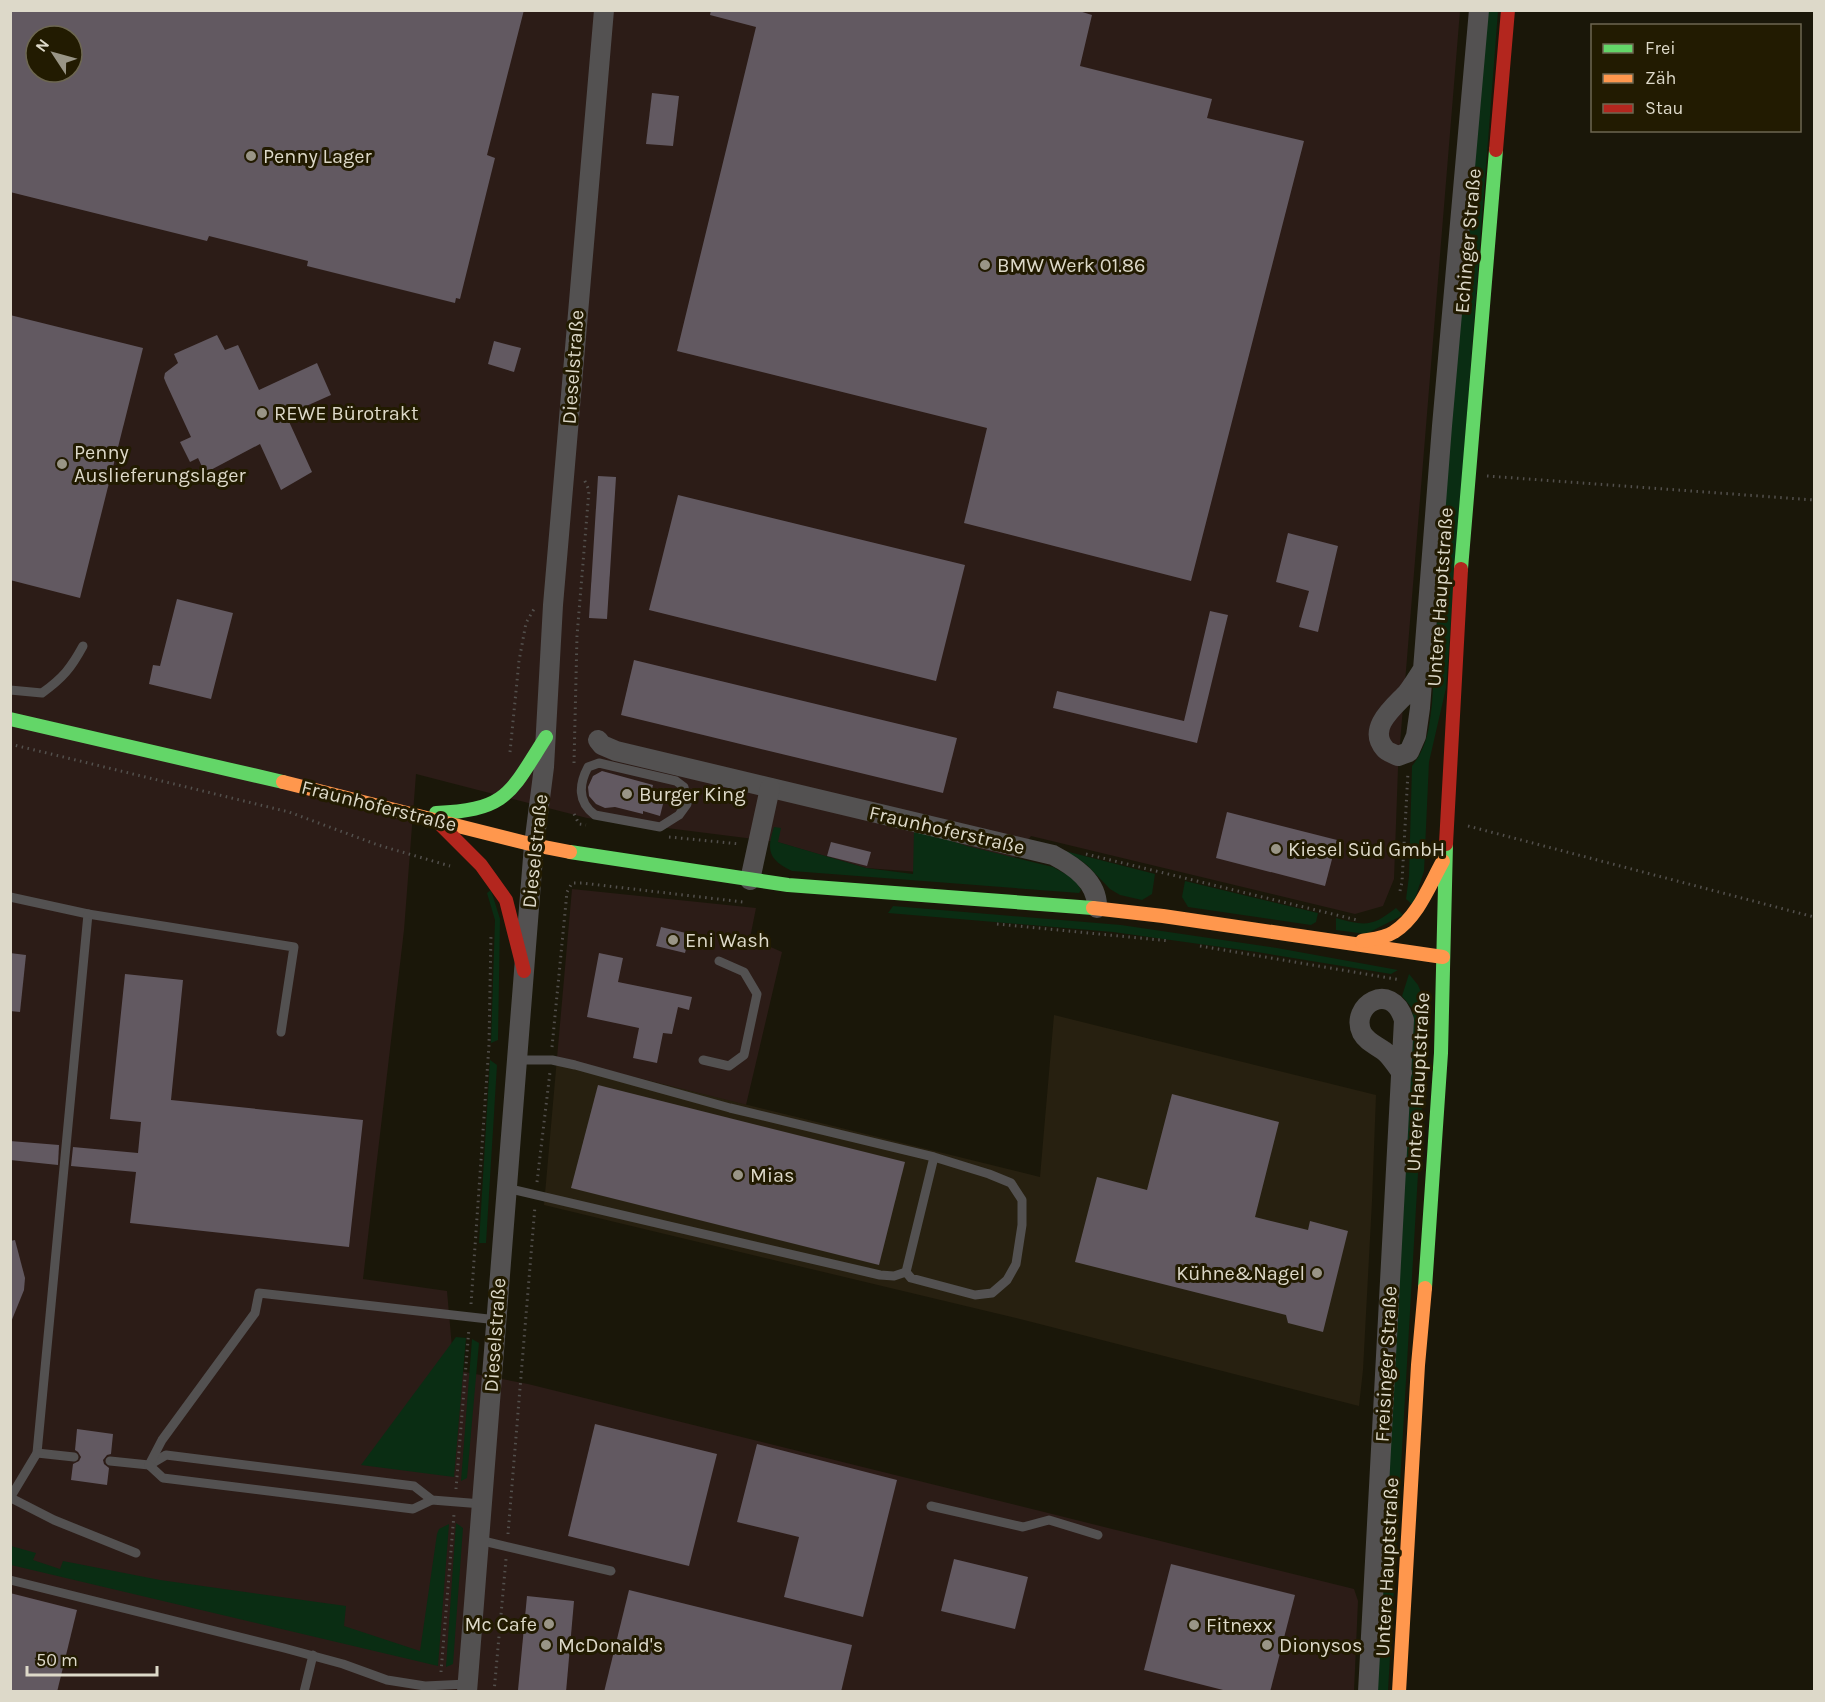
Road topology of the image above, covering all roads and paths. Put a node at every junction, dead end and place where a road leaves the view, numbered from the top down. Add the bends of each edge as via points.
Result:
1 (604, 10) edge
2 (1479, 10) edge
3 (1508, 10) edge
4 (565, 471) junction
5 (1467, 475) junction
6 (1815, 500) edge
7 (538, 603) dead end
8 (83, 646) dead end
9 (1423, 669) dead end
10 (10, 690) edge
11 (10, 719) edge
12 (546, 737) junction
13 (598, 740) dead end
14 (10, 744) edge
15 (510, 752) dead end
16 (574, 768) dead end
17 (770, 788) junction
18 (687, 804) joint
19 (406, 813) junction
20 (574, 813) dead end
21 (436, 820) junction
22 (1446, 821) junction
23 (579, 824) dead end
24 (534, 845) junction
25 (1076, 851) dead end
26 (1445, 858) junction
27 (454, 868) dead end
28 (750, 880) junction
29 (10, 897) edge
30 (751, 903) dead end
31 (1097, 908) junction
32 (88, 914) junction
33 (1815, 917) edge
34 (1360, 921) dead end
35 (491, 924) dead end
36 (997, 924) dead end
37 (1176, 942) dead end
38 (1352, 943) junction
39 (1199, 945) dead end
40 (1443, 957) junction
41 (719, 961) dead end
42 (524, 971) junction
43 (1401, 980) dead end
44 (281, 1032) dead end
45 (517, 1060) junction
46 (552, 1060) junction
47 (703, 1060) dead end
48 (1402, 1073) dead end
49 (933, 1157) junction
50 (506, 1188) junction
51 (535, 1195) junction
52 (906, 1272) junction
53 (470, 1317) junction
54 (497, 1320) junction
55 (37, 1453) junction
56 (74, 1457) dead end
57 (110, 1461) dead end
58 (149, 1465) junction
59 (11, 1498) edge
60 (432, 1500) junction
61 (455, 1503) junction
62 (482, 1504) junction
63 (931, 1506) dead end
64 (1098, 1535) dead end
65 (479, 1540) junction
66 (507, 1546) junction
67 (136, 1553) dead end
68 (611, 1571) dead end
69 (10, 1580) edge
70 (313, 1655) junction
71 (440, 1685) junction
72 (467, 1688) edge
73 (304, 1692) edge
74 (494, 1692) edge
75 (1368, 1692) edge
76 (1399, 1692) edge

1 - 4 street, Dieselstraße
2 - 9 street
3 - 5 main road, Echinger Straße
4 - 12 street, Dieselstraße
4 - 16 path via 582,474 589,490 577,636
5 - 6 path
5 - 22 main road, Untere Hauptstraße
7 - 15 path via 526,623
8 - 10 lane via 67,672 42,693
11 - 19 main road, Fraunhoferstraße
12 - 19 main road via 512,792 502,800 484,809
12 - 24 street, Dieselstraße
13 - 17 street, Fraunhoferstraße via 616,751
14 - 27 path via 290,812
17 - 28 street
17 - 31 street, Fraunhoferstraße via 1053,855 1083,876 1097,897
18 - 18 lane via 684,787 676,781 599,763 588,767 583,777 582,800 594,815 660,827 679,815
19 - 21 main road, Fraunhoferstraße
20 - 23 path
21 - 24 main road, Fraunhoferstraße
21 - 42 main road via 481,865 506,900
22 - 26 main road, Untere Hauptstraße
22 - 33 path
24 - 28 main road, Fraunhoferstraße
24 - 42 street, Dieselstraße
25 - 34 path
26 - 38 main road via 1412,914 1396,930 1380,938
26 - 40 main road, Untere Hauptstraße
28 - 31 main road, Fraunhoferstraße
29 - 32 lane
30 - 46 path via 572,883 567,892
31 - 38 main road, Fraunhoferstraße
32 - 44 lane via 294,946
32 - 55 lane
35 - 53 path via 489,1045
36 - 37 path
38 - 40 main road, Fraunhoferstraße
39 - 43 path
40 - 76 main road, Untere Hauptstraße via 1441,1053
41 - 47 lane via 744,972 757,994 744,1055 729,1066
42 - 45 street, Dieselstraße
45 - 46 lane
45 - 50 street, Dieselstraße
46 - 49 lane
46 - 51 path
48 - 75 street, Freisinger Straße
49 - 52 lane
49 - 52 lane via 1011,1183 1022,1200 1017,1264 992,1293 975,1295 911,1278
50 - 51 lane
50 - 54 street, Dieselstraße
51 - 52 lane via 880,1275
51 - 66 path
53 - 54 lane
53 - 58 lane via 259,1293 255,1313 162,1440
53 - 61 path
54 - 62 street, Dieselstraße
55 - 56 lane
55 - 59 lane
57 - 58 lane
58 - 60 lane via 163,1478 413,1509
58 - 60 lane via 166,1455 414,1486
59 - 67 lane
60 - 61 lane
61 - 62 lane
61 - 71 path
62 - 65 street, Dieselstraße
63 - 64 lane via 1023,1527 1049,1520
65 - 66 lane
65 - 72 street, Dieselstraße
66 - 68 lane
66 - 74 path
69 - 70 lane
70 - 71 lane via 387,1680
70 - 73 lane
71 - 72 lane

